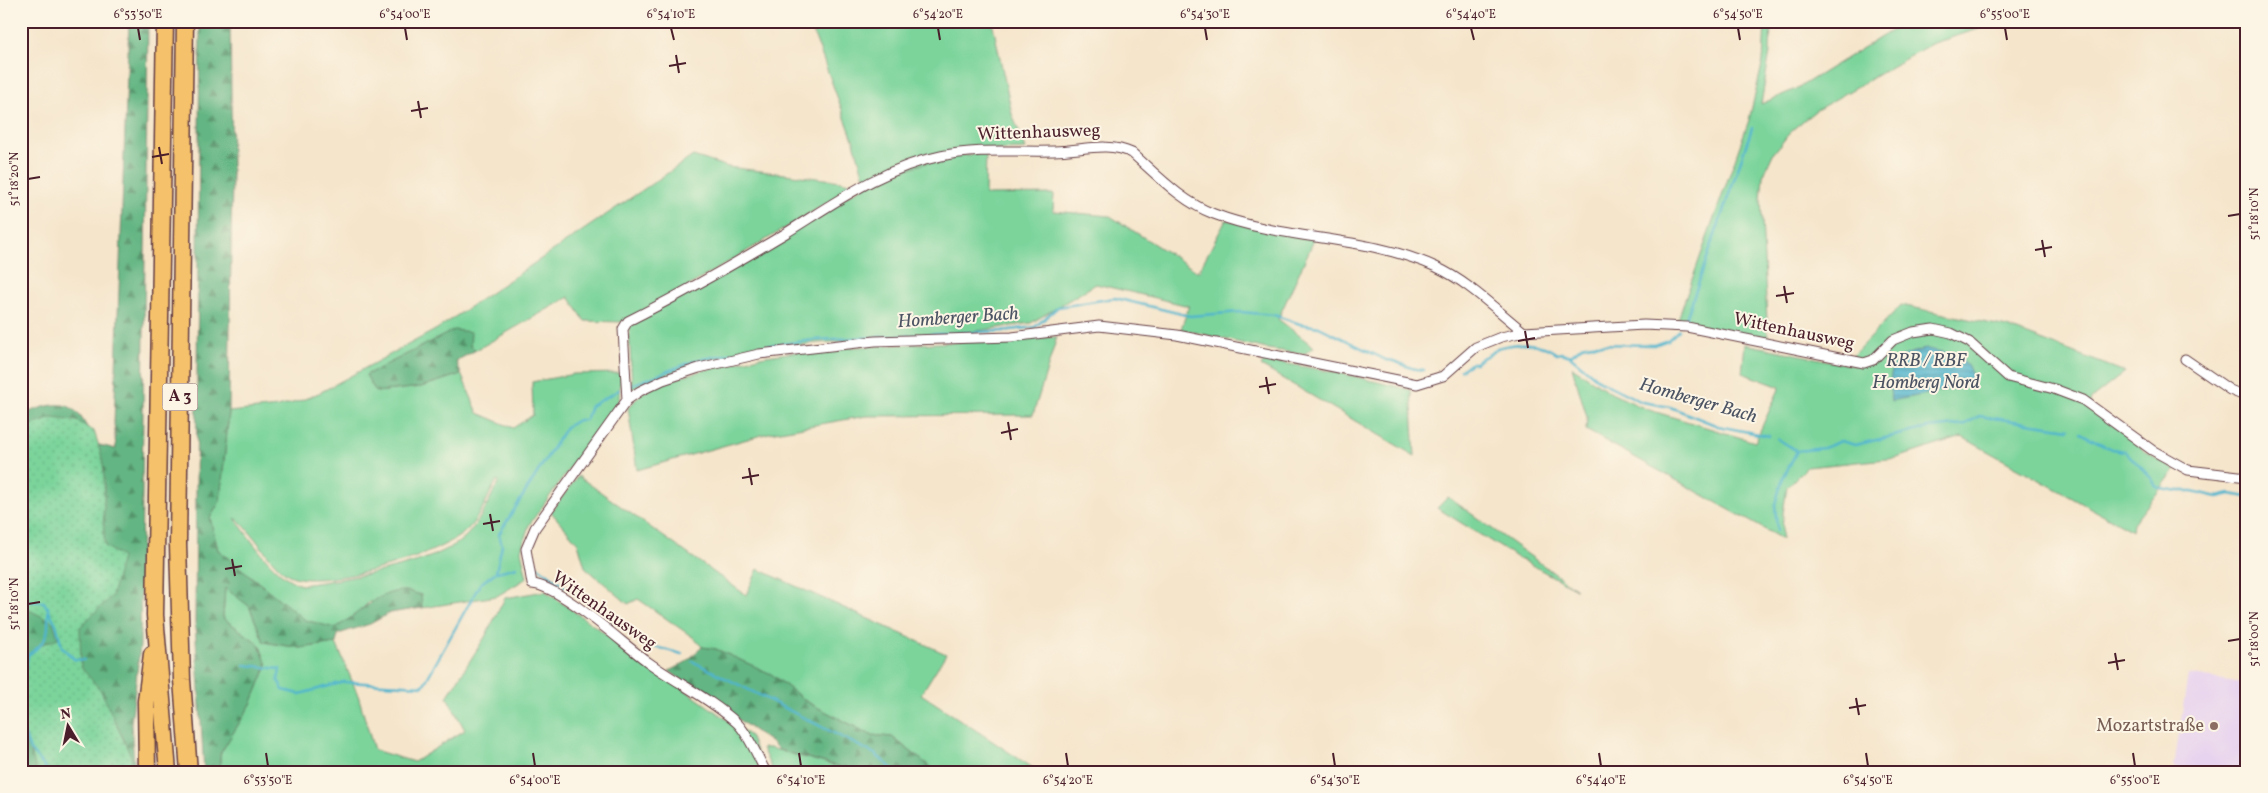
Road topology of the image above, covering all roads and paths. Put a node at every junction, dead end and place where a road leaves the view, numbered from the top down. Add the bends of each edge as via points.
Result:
1 (165, 21) edge
2 (185, 21) edge
3 (1524, 332) junction
4 (2185, 360) dead end
5 (2247, 397) edge
6 (627, 400) junction
7 (2247, 477) edge
8 (156, 630) junction
9 (147, 772) edge
10 (168, 772) edge
11 (189, 772) edge
12 (766, 772) edge

1 - 8 highway, A 3
2 - 11 highway, A 3 via 178,544 182,680
3 - 6 street, Wittenhausweg via 1476,346 1443,376 1417,384 1177,335 1099,326 1012,337 875,341 758,354 663,380
3 - 6 street, Wittenhausweg via 1460,281 1434,266 1368,247 1257,227 1213,214 1179,194 1124,149 1108,146 966,153 941,156 875,178 740,260 628,321 622,330
3 - 7 street, Wittenhausweg via 1644,325 1686,327 1864,363 1873,360 1893,340 1913,332 1933,330 1951,333 1969,342 2008,377 2083,400 2152,450 2188,470
4 - 5 street via 2230,390
6 - 12 street, Wittenhausweg via 535,528 526,549 532,584 545,587 576,607 738,724
8 - 9 highway via 146,700
8 - 10 highway, A 3

